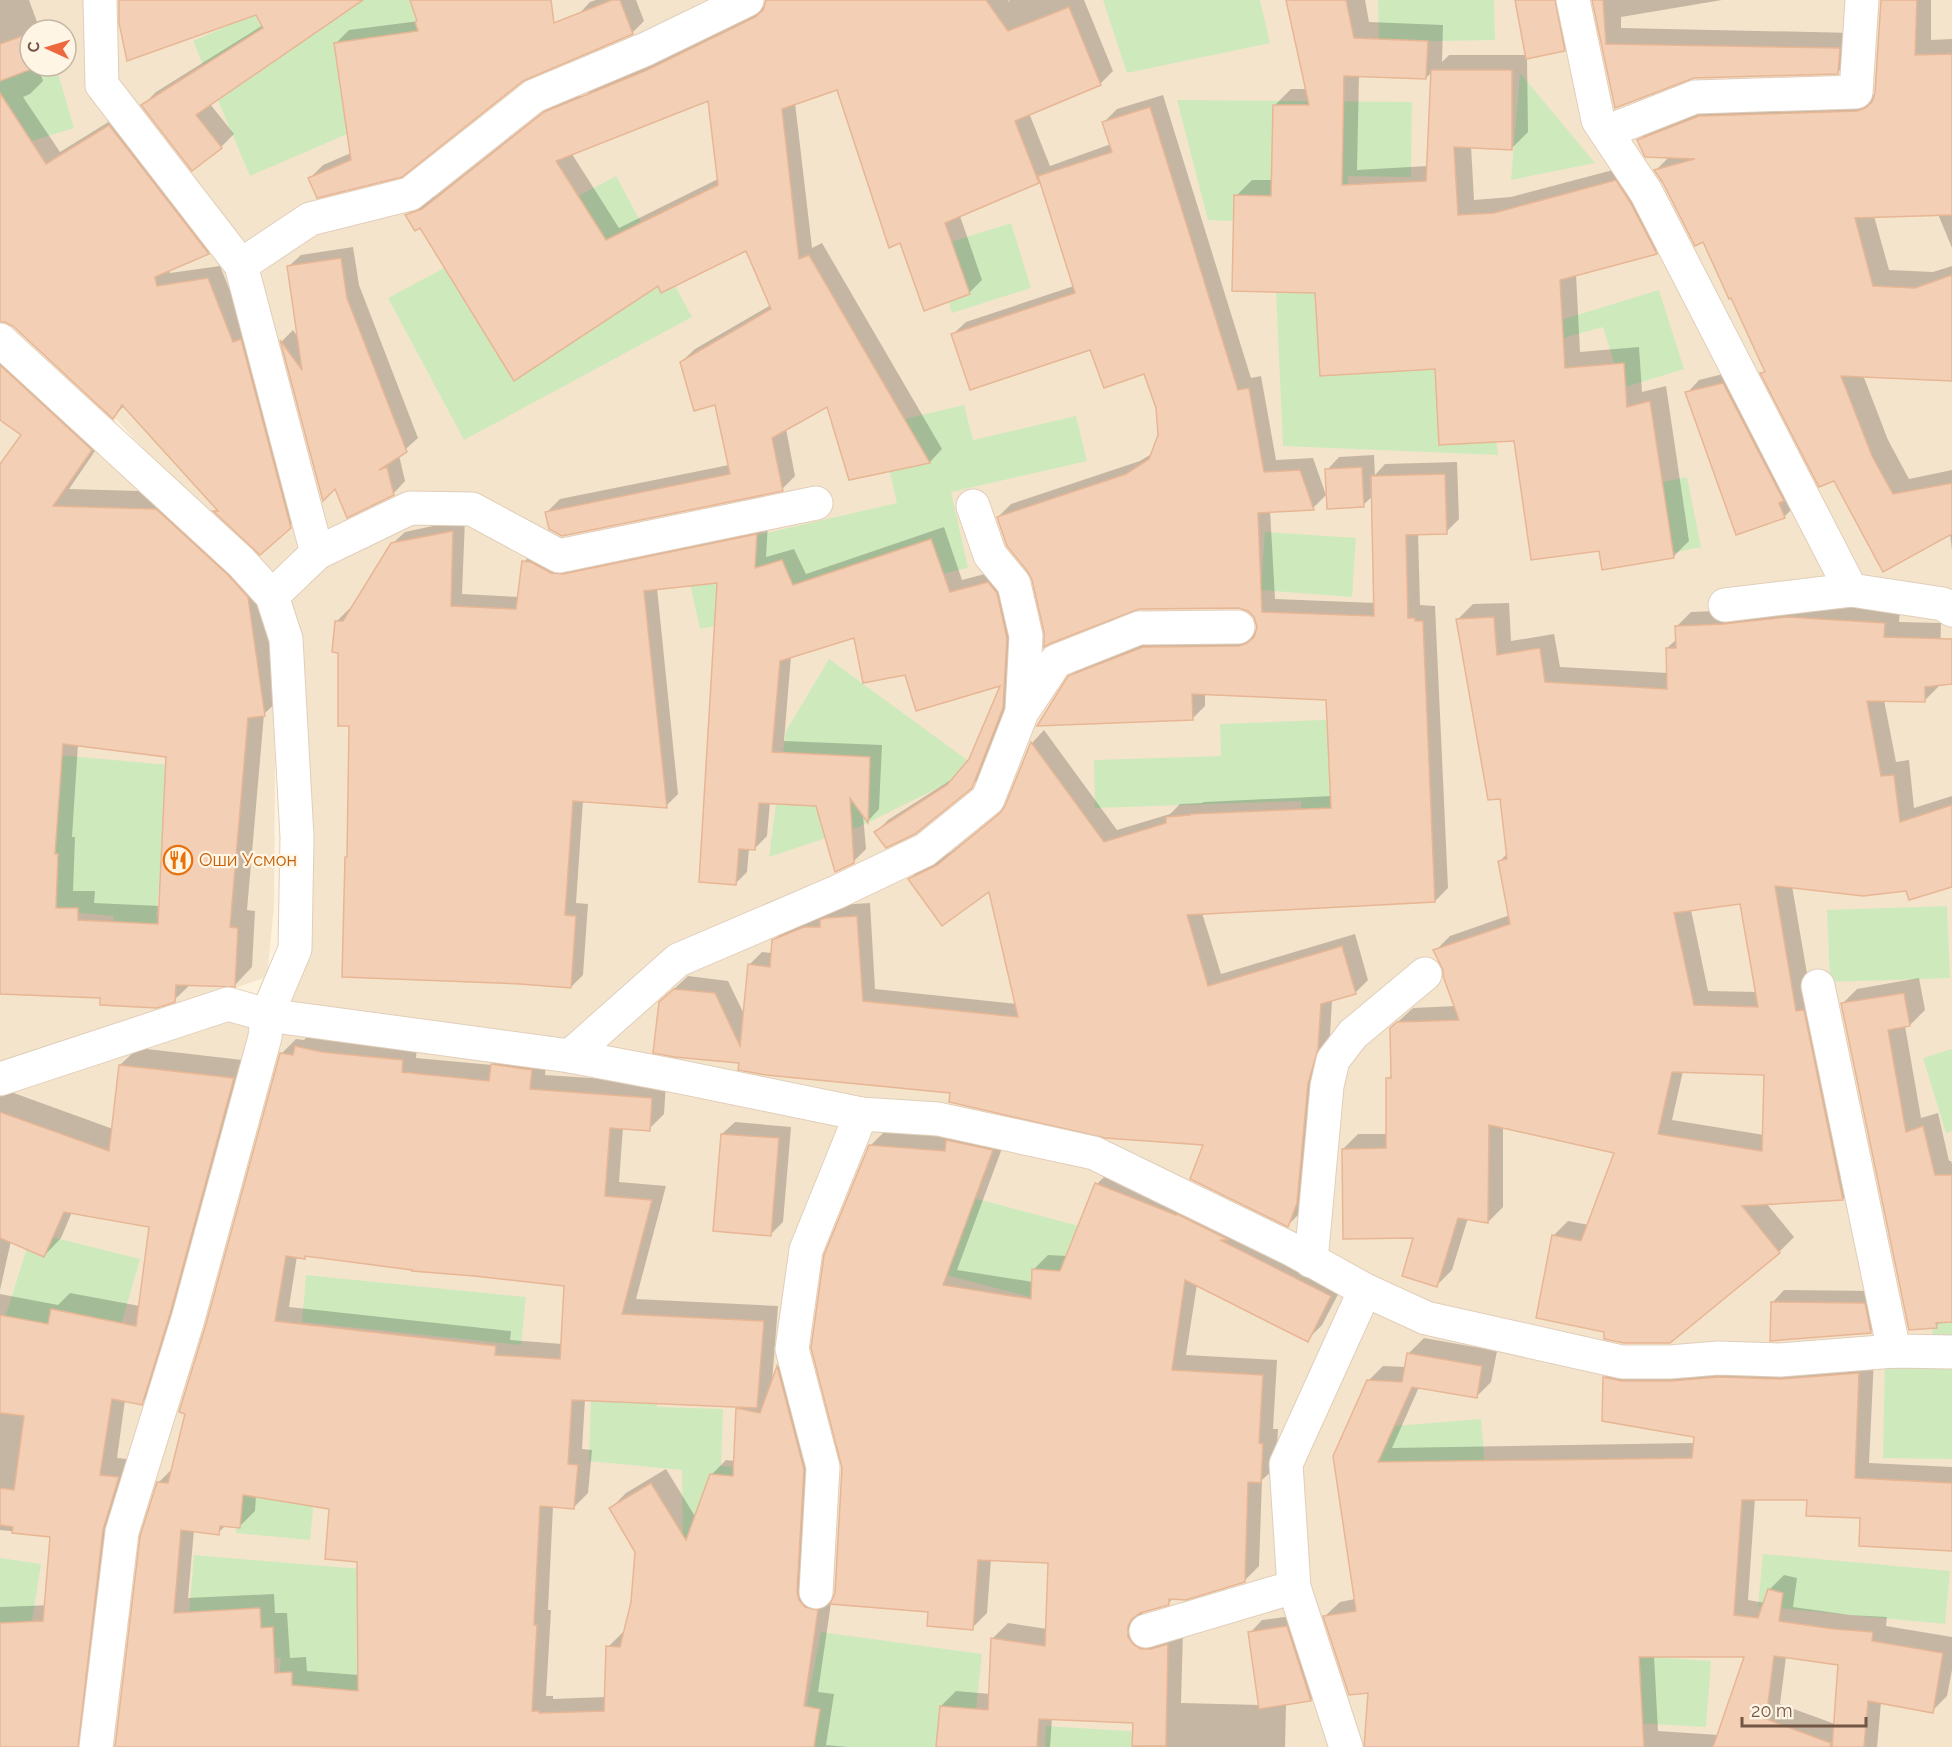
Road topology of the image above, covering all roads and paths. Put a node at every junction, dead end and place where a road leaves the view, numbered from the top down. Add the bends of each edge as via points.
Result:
1 (100, 0) edge
2 (747, 0) edge
3 (1573, 0) edge
4 (1862, 0) edge
5 (1606, 132) junction
6 (241, 265) junction
7 (0, 340) edge
8 (816, 503) dead end
9 (973, 506) dead end
10 (317, 553) junction
11 (1851, 590) junction
12 (272, 596) junction
13 (1725, 605) dead end
14 (1952, 610) edge
15 (1238, 627) dead end
16 (1022, 712) junction
17 (1425, 974) dead end
18 (1818, 986) dead end
19 (267, 1015) junction
20 (570, 1056) junction
21 (0, 1079) edge
22 (861, 1114) junction
23 (1311, 1261) junction
24 (1365, 1290) junction
25 (1894, 1351) junction
26 (1952, 1352) edge
27 (1294, 1587) junction
28 (816, 1592) dead end
29 (1146, 1631) dead end
30 (96, 1747) edge
31 (1346, 1747) edge

1 - 6 street via 102,85
2 - 6 street via 646,49 534,96 410,194 310,219
3 - 5 street via 1598,120
4 - 5 street via 1856,92 1695,97
5 - 11 street via 1646,192
6 - 10 street
7 - 12 street via 241,562
8 - 10 street via 559,556 472,509 410,508
9 - 16 street via 990,555 1014,584 1026,636
10 - 12 street
11 - 13 street
11 - 14 street via 1943,604
12 - 19 street via 286,639 297,837 295,949
15 - 16 street via 1139,628 1056,661
16 - 20 street via 988,799 925,850 678,960
17 - 23 street via 1353,1034 1333,1060 1327,1086
18 - 25 street
19 - 20 street
19 - 21 street via 228,1004
19 - 30 street via 265,1036 192,1307 122,1532
20 - 22 street
22 - 23 street via 938,1119 1094,1153
22 - 28 street via 806,1250 792,1349 823,1467
23 - 24 street
24 - 25 street via 1426,1318 1623,1362 1780,1360
24 - 27 street via 1286,1464
25 - 26 street
27 - 29 street
27 - 31 street

